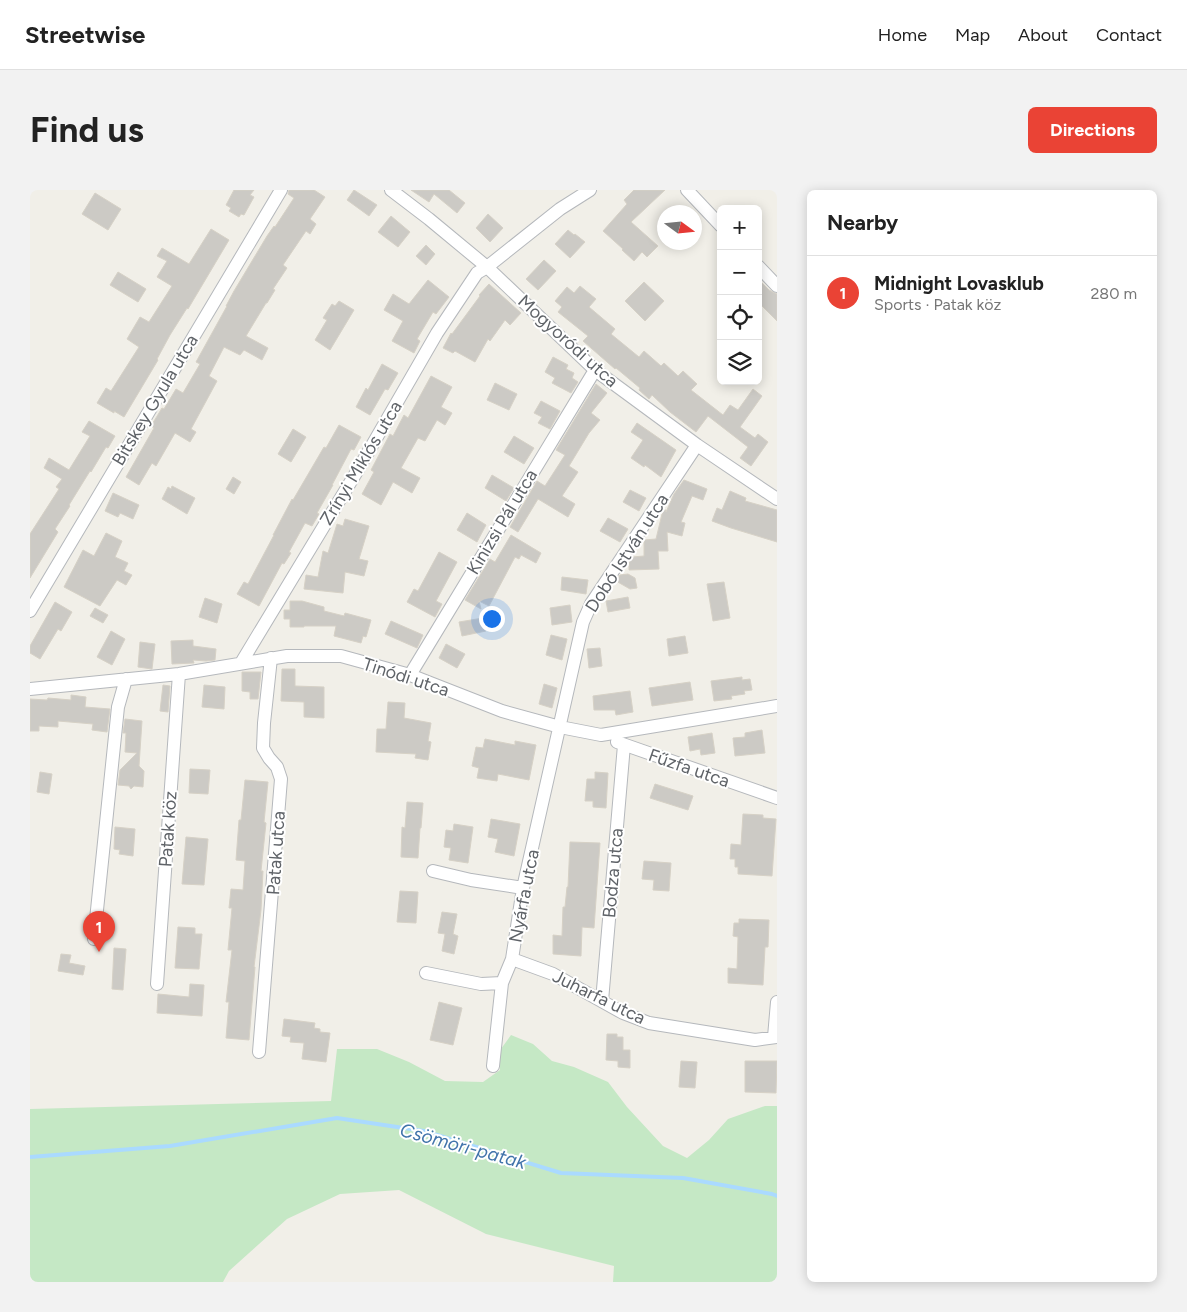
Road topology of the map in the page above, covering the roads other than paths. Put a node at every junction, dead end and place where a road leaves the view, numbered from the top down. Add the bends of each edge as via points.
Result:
1 (281, 190) edge
2 (391, 190) edge
3 (590, 190) edge
4 (687, 190) edge
5 (717, 222) edge
6 (487, 267) junction
7 (762, 270) edge
8 (777, 286) edge
9 (595, 370) junction
10 (697, 445) junction
11 (777, 499) edge
12 (30, 611) edge
13 (271, 658) junction
14 (241, 663) junction
15 (179, 674) junction
16 (410, 675) junction
17 (126, 679) junction
18 (30, 689) edge
19 (777, 706) edge
20 (560, 727) junction
21 (601, 735) junction
22 (624, 746) junction
23 (777, 798) edge
24 (433, 871) dead end
25 (524, 888) junction
26 (94, 940) dead end
27 (512, 959) junction
28 (426, 973) dead end
29 (502, 983) junction
30 (156, 984) dead end
31 (602, 1000) junction
32 (777, 1002) edge
33 (775, 1037) edge
34 (260, 1052) dead end
35 (493, 1066) dead end

1 - 12 street, Bitskey Gyula utca
2 - 6 street, Mogyoródi utca
3 - 6 street, Zrínyi Miklós utca via 560,209
4 - 5 street
6 - 9 street, Mogyoródi utca
6 - 14 street, Zrínyi Miklós utca via 477,273 437,333
7 - 8 street
9 - 10 street, Mogyoródi utca
9 - 16 street, Kinizsi Pál utca
10 - 11 street, Mogyoródi utca
10 - 20 street, Dobó István utca via 591,604 583,622
13 - 14 street, Tinódi utca
13 - 16 street, Tinódi utca via 341,656
13 - 34 street, Patak utca via 263,748 281,779
14 - 15 street, Tinódi utca
15 - 17 street, Tinódi utca
15 - 30 street, Patak köz
16 - 20 street, Tinódi utca via 502,711
17 - 18 street, Tinódi utca
17 - 26 street via 118,708
19 - 21 street, Tinódi utca
20 - 21 street, Tinódi utca
20 - 25 street, Nyárfa utca
21 - 22 street, Fűzfa utca
22 - 23 street, Fűzfa utca
22 - 31 street, Bodza utca
24 - 25 street
25 - 27 street, Nyárfa utca
27 - 29 street, Nyárfa utca
27 - 31 street, Juharfa utca via 553,974
28 - 29 street via 481,984
29 - 35 street, Nyárfa utca
31 - 33 street, Juharfa utca via 649,1023 755,1040
32 - 33 street

